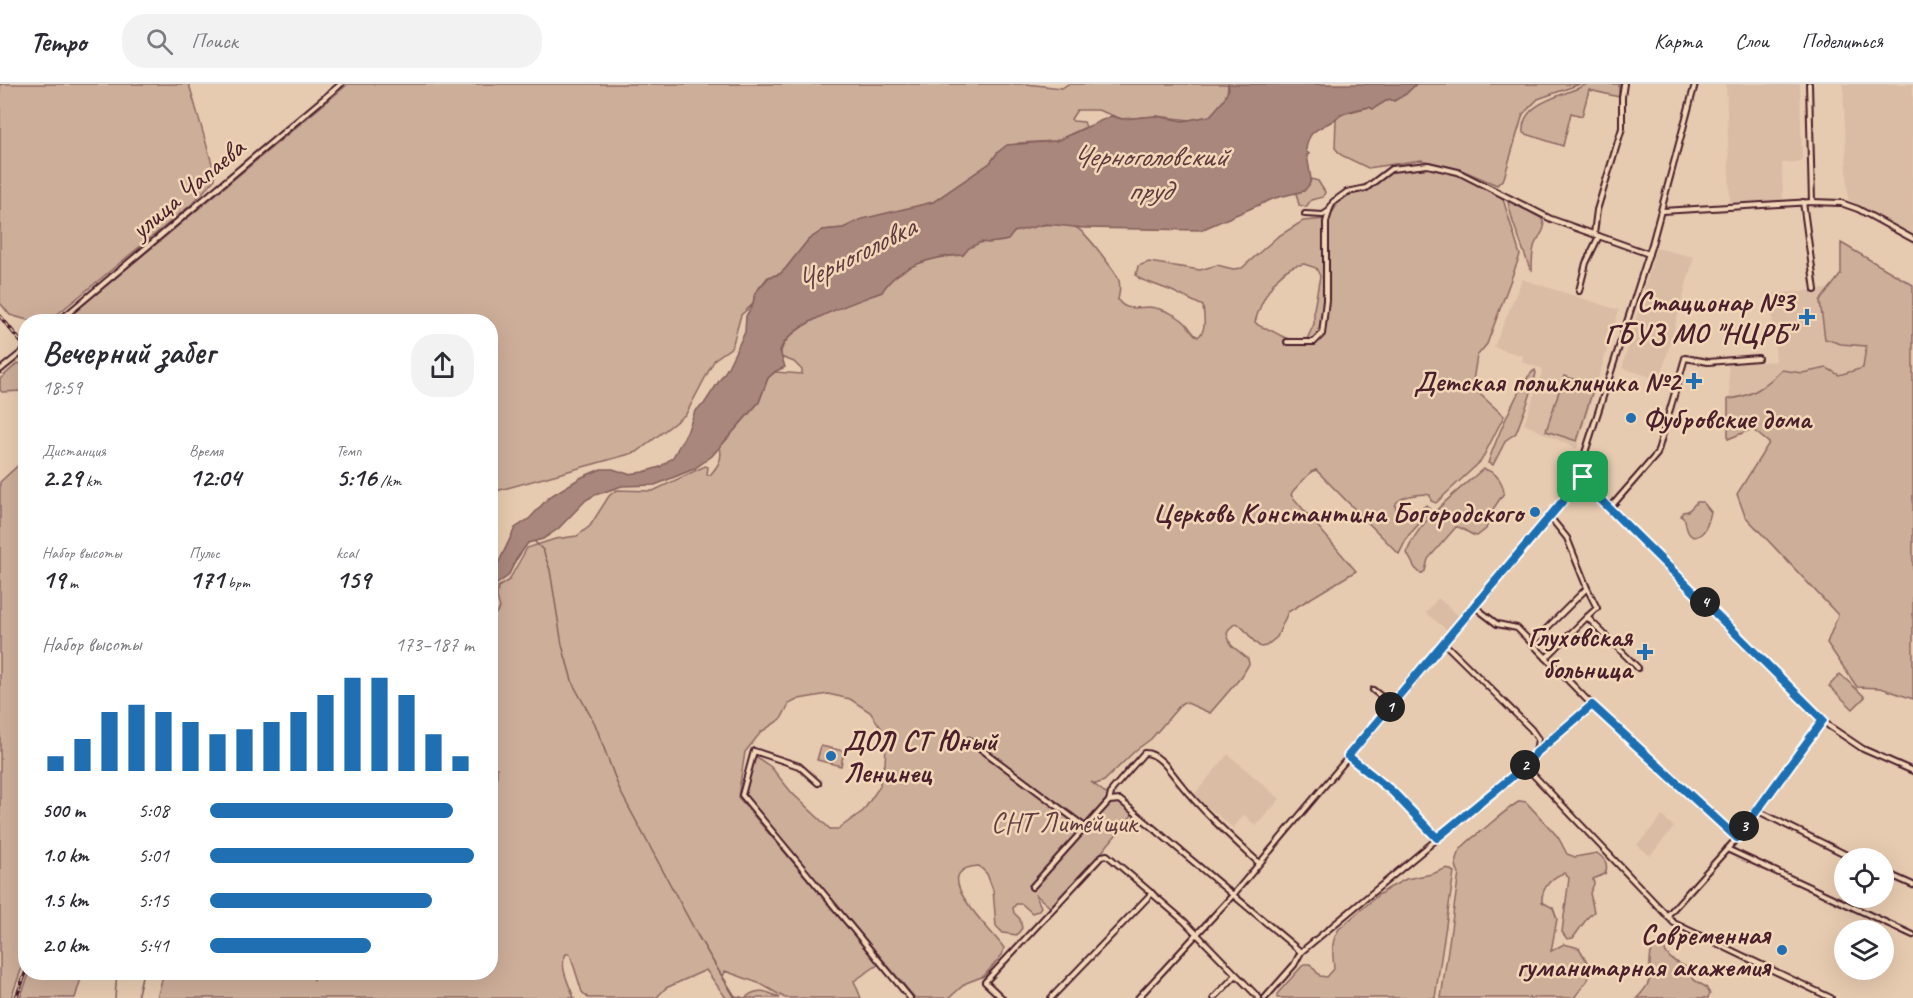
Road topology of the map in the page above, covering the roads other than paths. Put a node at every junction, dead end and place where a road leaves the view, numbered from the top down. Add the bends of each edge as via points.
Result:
1 (340, 84) edge
2 (1624, 84) edge
3 (1695, 84) edge
4 (1809, 84) edge
5 (1803, 202) junction
6 (1812, 202) junction
7 (1329, 211) junction
8 (1662, 211) junction
9 (1305, 214) dead end
10 (1594, 234) junction
11 (1599, 236) junction
12 (1913, 239) edge
13 (1649, 254) junction
14 (1815, 290) dead end
15 (1579, 291) dead end
16 (66, 314) edge
17 (1287, 342) dead end
18 (18, 355) edge
19 (1758, 358) dead end
20 (0, 370) edge
21 (1583, 477) junction
22 (1610, 508) junction
23 (1550, 517) junction
24 (1587, 588) junction
25 (1475, 607) junction
26 (1587, 617) junction
27 (1444, 643) junction
28 (1532, 643) junction
29 (1546, 658) junction
30 (1638, 668) dead end
31 (1373, 690) dead end
32 (1392, 705) junction
33 (1592, 705) junction
34 (1823, 720) junction
35 (969, 740) dead end
36 (1536, 753) junction
37 (1348, 756) junction
38 (1525, 766) junction
39 (1913, 771) edge
40 (818, 783) dead end
41 (1109, 801) junction
42 (1756, 810) junction
43 (1085, 827) junction
44 (1437, 838) junction
45 (1737, 838) junction
46 (1727, 849) junction
47 (1834, 849) edge
48 (1259, 863) junction
49 (1894, 876) edge
50 (1913, 885) edge
51 (1032, 887) dead end
52 (1152, 893) junction
53 (1233, 895) junction
54 (1667, 916) junction
55 (1197, 934) junction
56 (1913, 935) edge
57 (1301, 952) junction
58 (1236, 975) junction
59 (910, 998) edge
60 (1002, 998) edge
61 (1051, 998) edge
62 (1138, 998) edge
63 (1214, 998) edge
64 (1259, 998) edge
65 (1265, 998) edge
66 (1831, 998) edge

1 - 16 street, улица Чапаева
2 - 10 street via 1622,128
3 - 8 street
4 - 6 street
5 - 6 street
5 - 8 street
5 - 14 street
6 - 12 street via 1840,203 1858,209
7 - 9 street via 1323,215
7 - 10 street via 1333,202 1347,192 1366,188 1391,169 1428,165 1458,172 1551,219
7 - 17 street via 1322,334 1314,342
8 - 13 street
10 - 11 street
11 - 13 street
11 - 15 street
13 - 21 street via 1583,459
18 - 20 street
19 - 22 street via 1708,362 1685,358 1657,454
21 - 22 street
21 - 23 street
22 - 34 street
23 - 24 street via 1567,538
23 - 25 street
24 - 26 street via 1597,608
24 - 28 street
25 - 27 street
25 - 28 street via 1497,624 1517,628
26 - 29 street
26 - 30 street
27 - 32 street
27 - 36 street via 1531,729 1538,739
28 - 29 street
29 - 33 street
31 - 32 street
32 - 37 street
33 - 36 street
33 - 45 street
34 - 39 street via 1863,749
34 - 42 street
35 - 43 street
36 - 38 street
37 - 44 street via 1393,792
37 - 48 street
38 - 44 street
38 - 54 street
40 - 59 street via 799,766 754,751 742,795
41 - 43 street
41 - 48 street via 1112,790 1141,754 1149,752 1224,832
41 - 53 street via 1120,800
42 - 45 street
42 - 47 street
43 - 51 street
44 - 57 street
45 - 46 street
46 - 54 street
46 - 56 street
48 - 53 street
49 - 50 street
52 - 55 street
52 - 60 street via 1110,857 1102,856 985,982
52 - 61 street
53 - 55 street
53 - 57 street
54 - 66 street via 1686,930
55 - 58 street
55 - 62 street
57 - 65 street
58 - 63 street
58 - 64 street

